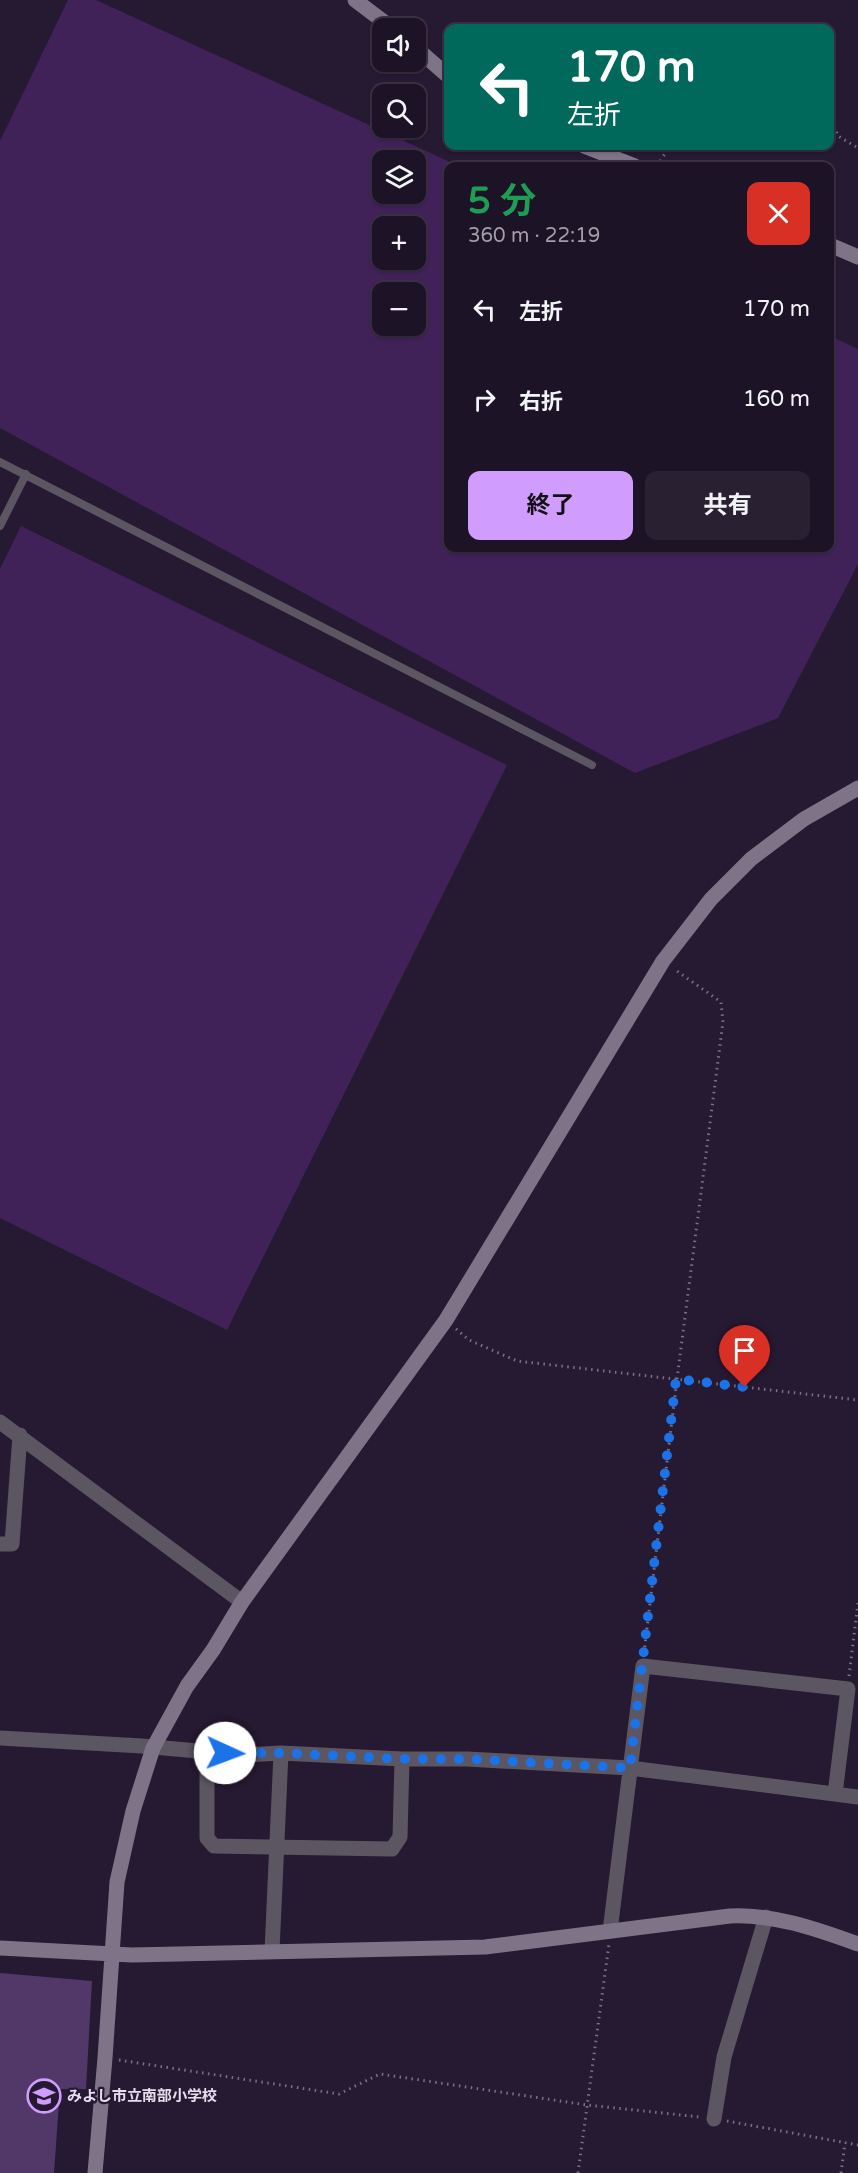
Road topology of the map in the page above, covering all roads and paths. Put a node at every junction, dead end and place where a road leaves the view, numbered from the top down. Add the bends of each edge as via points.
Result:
1 (355, 0) edge
2 (379, 18) edge
3 (426, 57) edge
4 (444, 72) edge
5 (834, 126) edge
6 (858, 148) edge
7 (594, 150) edge
8 (625, 162) edge
9 (834, 247) edge
10 (858, 257) edge
11 (0, 462) edge
12 (26, 474) junction
13 (0, 526) edge
14 (592, 765) dead end
15 (858, 788) edge
16 (663, 961) junction
17 (446, 1320) junction
18 (676, 1379) junction
19 (858, 1400) edge
20 (0, 1422) edge
21 (20, 1435) junction
22 (0, 1544) edge
23 (242, 1602) junction
24 (858, 1604) edge
25 (643, 1666) junction
26 (848, 1689) junction
27 (0, 1738) edge
28 (153, 1748) junction
29 (207, 1752) junction
30 (281, 1753) junction
31 (402, 1759) junction
32 (630, 1768) junction
33 (835, 1794) junction
34 (858, 1797) edge
35 (277, 1847) junction
36 (766, 1917) junction
37 (610, 1931) junction
38 (858, 1944) edge
39 (0, 1948) edge
40 (272, 1951) junction
41 (113, 1954) junction
42 (105, 2058) junction
43 (587, 2105) junction
44 (714, 2119) dead end
45 (845, 2143) dead end
46 (95, 2173) edge
47 (578, 2173) edge
48 (841, 2173) edge

1 - 2 street
3 - 4 street
5 - 6 path via 838,136
7 - 8 street
9 - 10 street
11 - 12 lane
12 - 13 lane
12 - 14 lane
15 - 16 street via 804,819 751,859 711,899
16 - 17 street
16 - 18 path via 721,1002 723,1022
17 - 18 path via 469,1340 517,1361
17 - 23 street
18 - 19 path
18 - 25 path
20 - 21 street
21 - 22 street via 12,1545
21 - 23 street
23 - 28 street via 187,1686
24 - 26 path
25 - 26 street
25 - 32 street
26 - 33 street
27 - 28 street
28 - 29 street
28 - 41 street via 117,1882
29 - 30 street
29 - 35 street via 207,1838 214,1846
30 - 31 street
30 - 35 street
31 - 32 street
31 - 35 street via 400,1837 392,1849
32 - 33 street
32 - 37 street
33 - 34 street
35 - 40 street
36 - 37 street via 730,1916
36 - 38 street
36 - 44 street via 724,2057
37 - 40 street via 485,1947
37 - 43 path
39 - 41 street
40 - 41 street
41 - 42 street
42 - 43 path via 339,2094 380,2074
42 - 46 street
43 - 47 path
45 - 48 path

